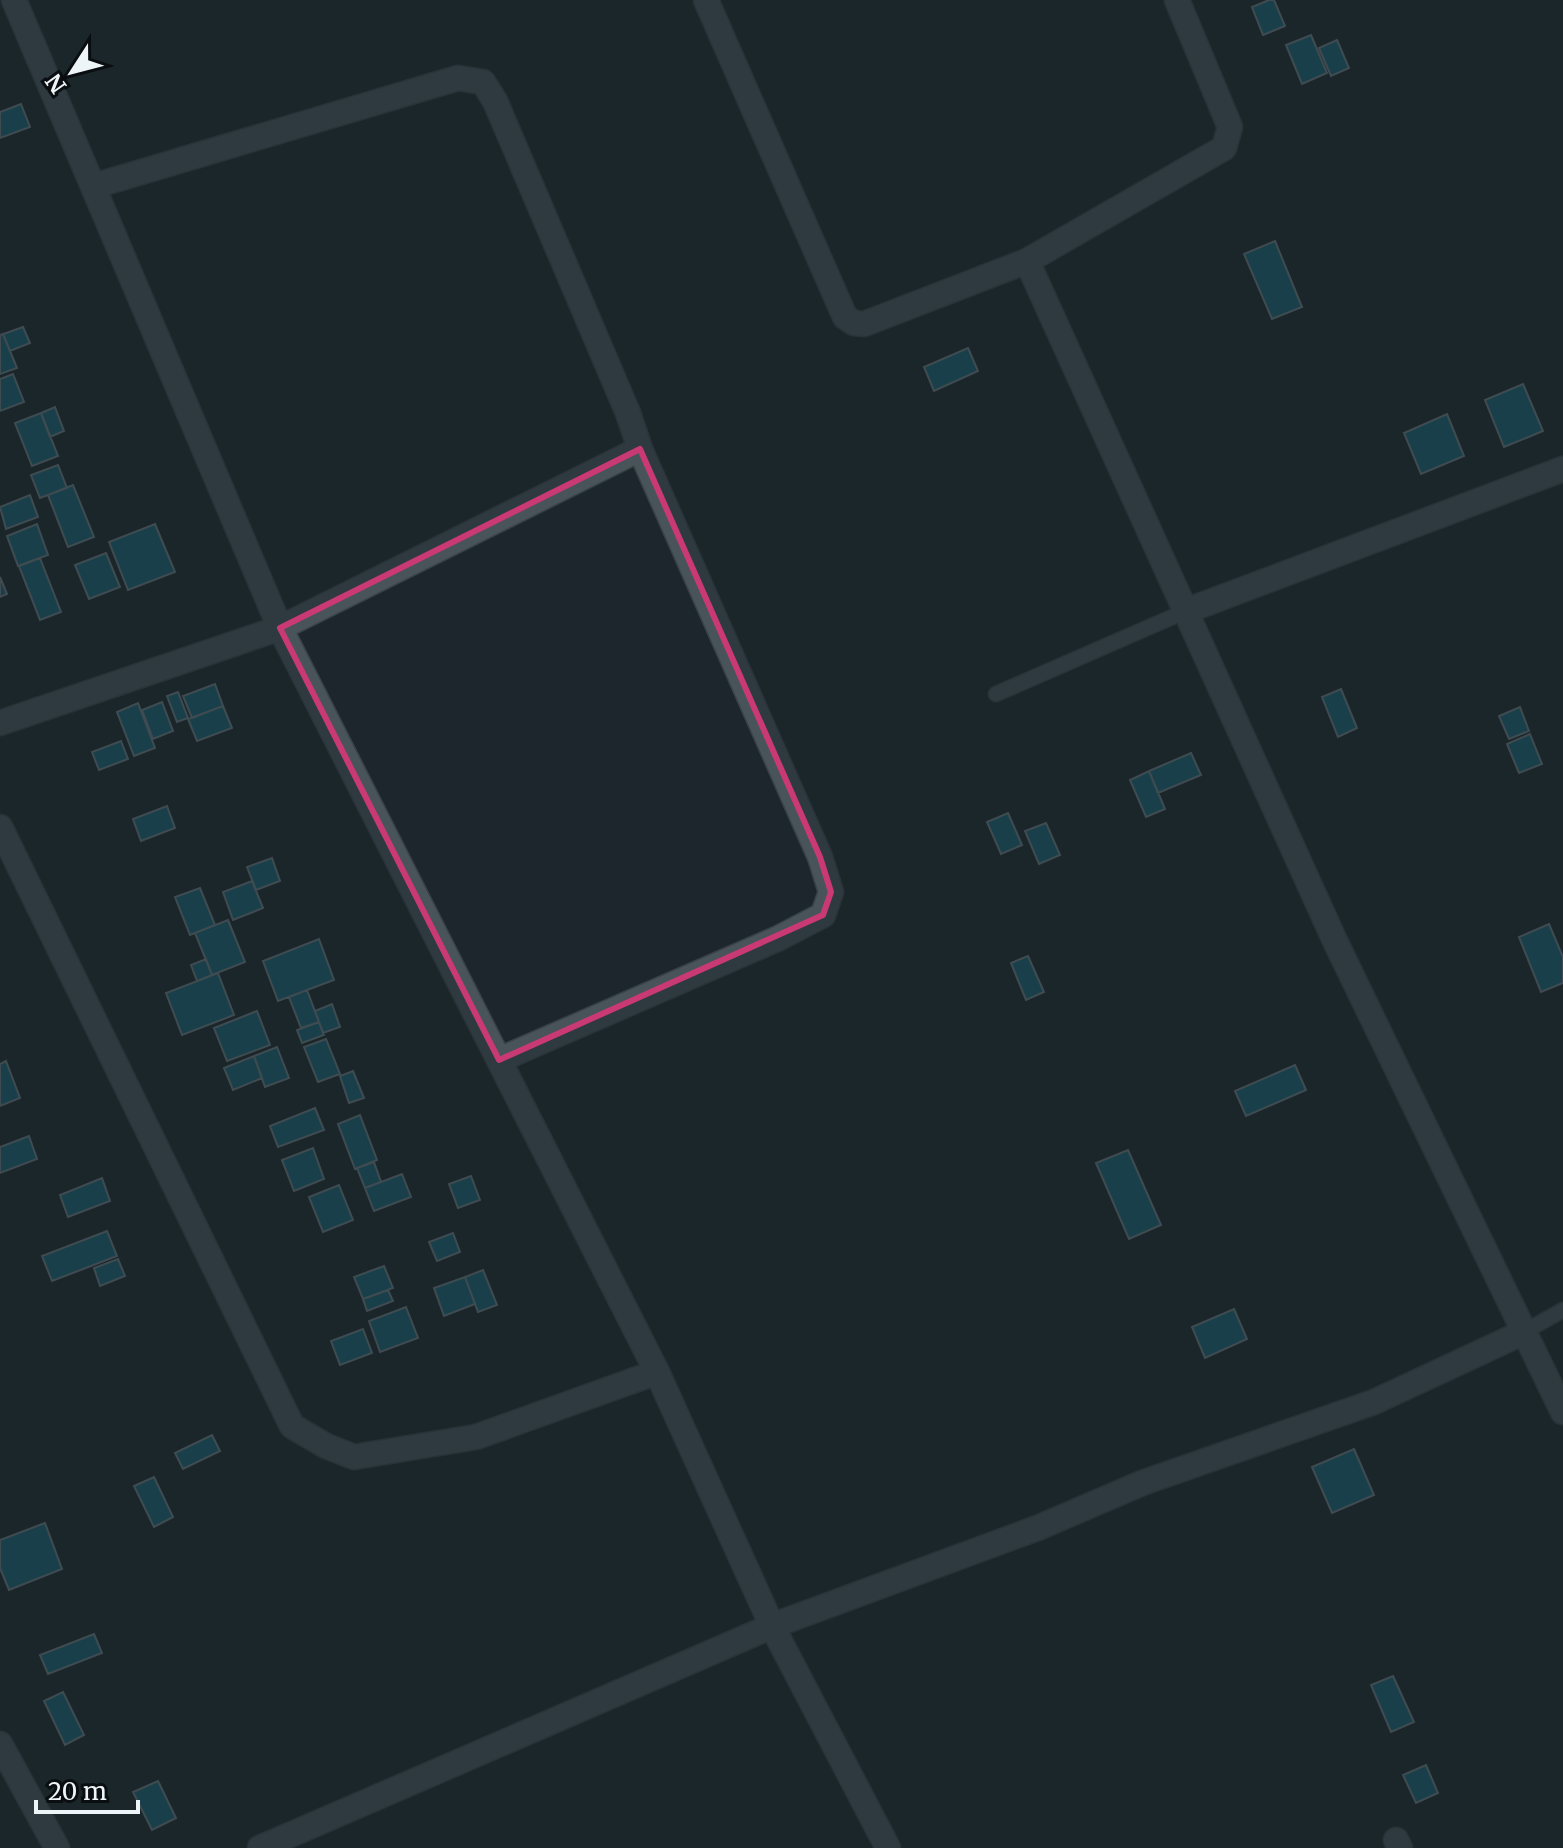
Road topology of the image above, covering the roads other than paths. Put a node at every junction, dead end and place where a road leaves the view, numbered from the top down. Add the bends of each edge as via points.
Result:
1 (14, 0) edge
2 (706, 0) edge
3 (1177, 0) edge
4 (94, 186) junction
5 (1027, 261) junction
6 (640, 449) junction
7 (1563, 469) edge
8 (1186, 611) junction
9 (280, 628) junction
10 (996, 694) dead end
11 (0, 723) edge
12 (0, 827) edge
13 (499, 1060) junction
14 (1563, 1310) edge
15 (1524, 1332) junction
16 (657, 1372) junction
17 (1563, 1412) edge
18 (772, 1626) junction
19 (0, 1744) edge
20 (57, 1848) edge
21 (260, 1848) edge
22 (888, 1848) edge

1 - 4 street
2 - 5 street via 845,317 864,324
3 - 5 street via 1230,127 1224,148
4 - 6 street via 458,78 483,82
4 - 9 street
5 - 8 street
6 - 9 street
6 - 13 street via 831,892 823,915 779,938
7 - 8 street
8 - 10 lane
8 - 15 street via 1335,941
9 - 11 street
9 - 13 street
12 - 16 street via 292,1426 354,1457 476,1437
13 - 16 street
14 - 15 lane
15 - 17 street
15 - 18 street via 1374,1402 1142,1483 1040,1527
16 - 18 street
18 - 21 street
18 - 22 street
19 - 20 street

